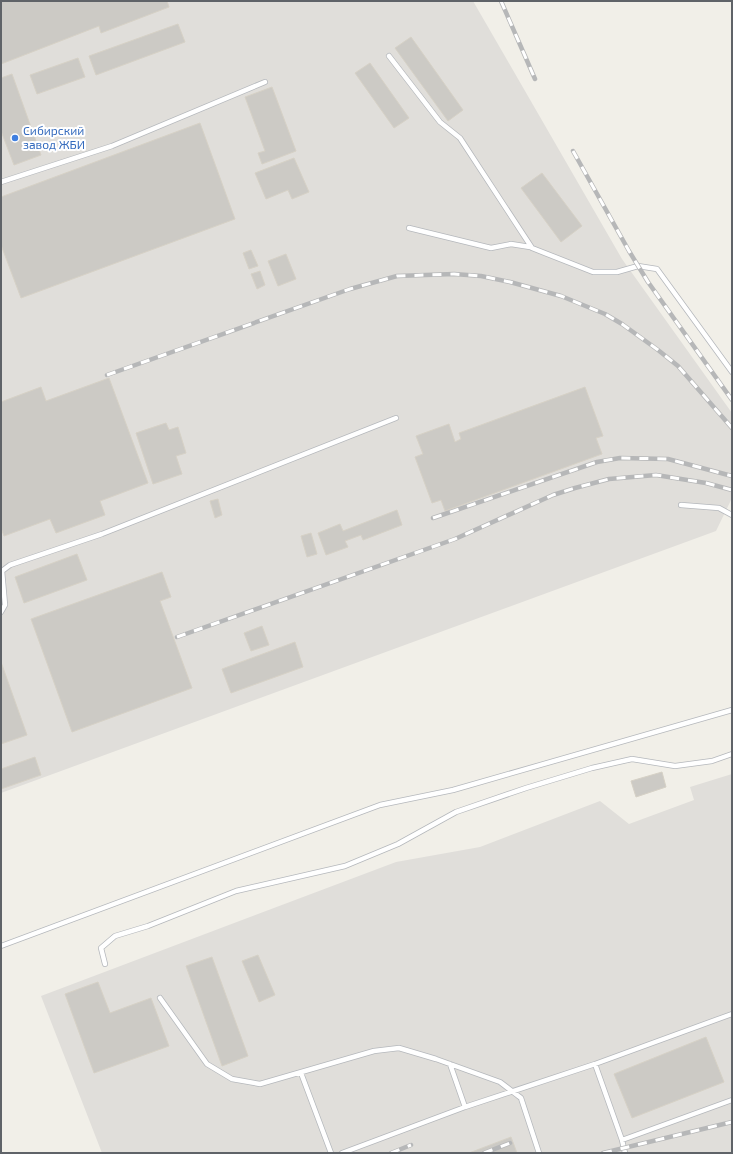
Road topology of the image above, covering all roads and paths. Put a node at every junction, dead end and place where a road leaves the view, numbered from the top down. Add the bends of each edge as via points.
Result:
1 (389, 56) dead end
2 (265, 82) dead end
3 (1, 182) edge
4 (409, 228) dead end
5 (530, 247) junction
6 (732, 372) edge
7 (396, 418) dead end
8 (681, 505) dead end
9 (732, 515) edge
10 (1, 612) edge
11 (732, 710) edge
12 (732, 754) edge
13 (1, 946) edge
14 (105, 964) dead end
15 (160, 998) dead end
16 (732, 1014) edge
17 (450, 1064) junction
18 (595, 1064) junction
19 (301, 1073) junction
20 (513, 1092) junction
21 (732, 1100) edge
22 (465, 1107) junction
23 (622, 1140) junction
24 (331, 1153) edge
25 (342, 1153) edge
26 (539, 1153) edge
27 (625, 1153) edge

1 - 5 lane via 440,122 460,138
2 - 3 lane via 112,146
4 - 5 lane via 492,248 511,244
5 - 6 lane via 593,272 617,272 638,266 657,269
7 - 10 lane via 102,534 10,565 2,571 5,605
8 - 9 lane via 719,508
11 - 13 lane via 453,790 380,805
12 - 14 lane via 712,761 675,766 632,759 592,768 456,812 398,844 345,866 236,891 148,926 115,936 101,948
15 - 19 lane via 206,1064 232,1079 260,1084
16 - 18 lane
17 - 19 lane via 399,1048 374,1051
17 - 20 lane via 500,1082
17 - 22 lane
18 - 20 lane
18 - 23 lane
19 - 24 lane
20 - 22 lane
20 - 26 lane via 521,1098
21 - 23 lane
22 - 25 lane
23 - 27 lane

